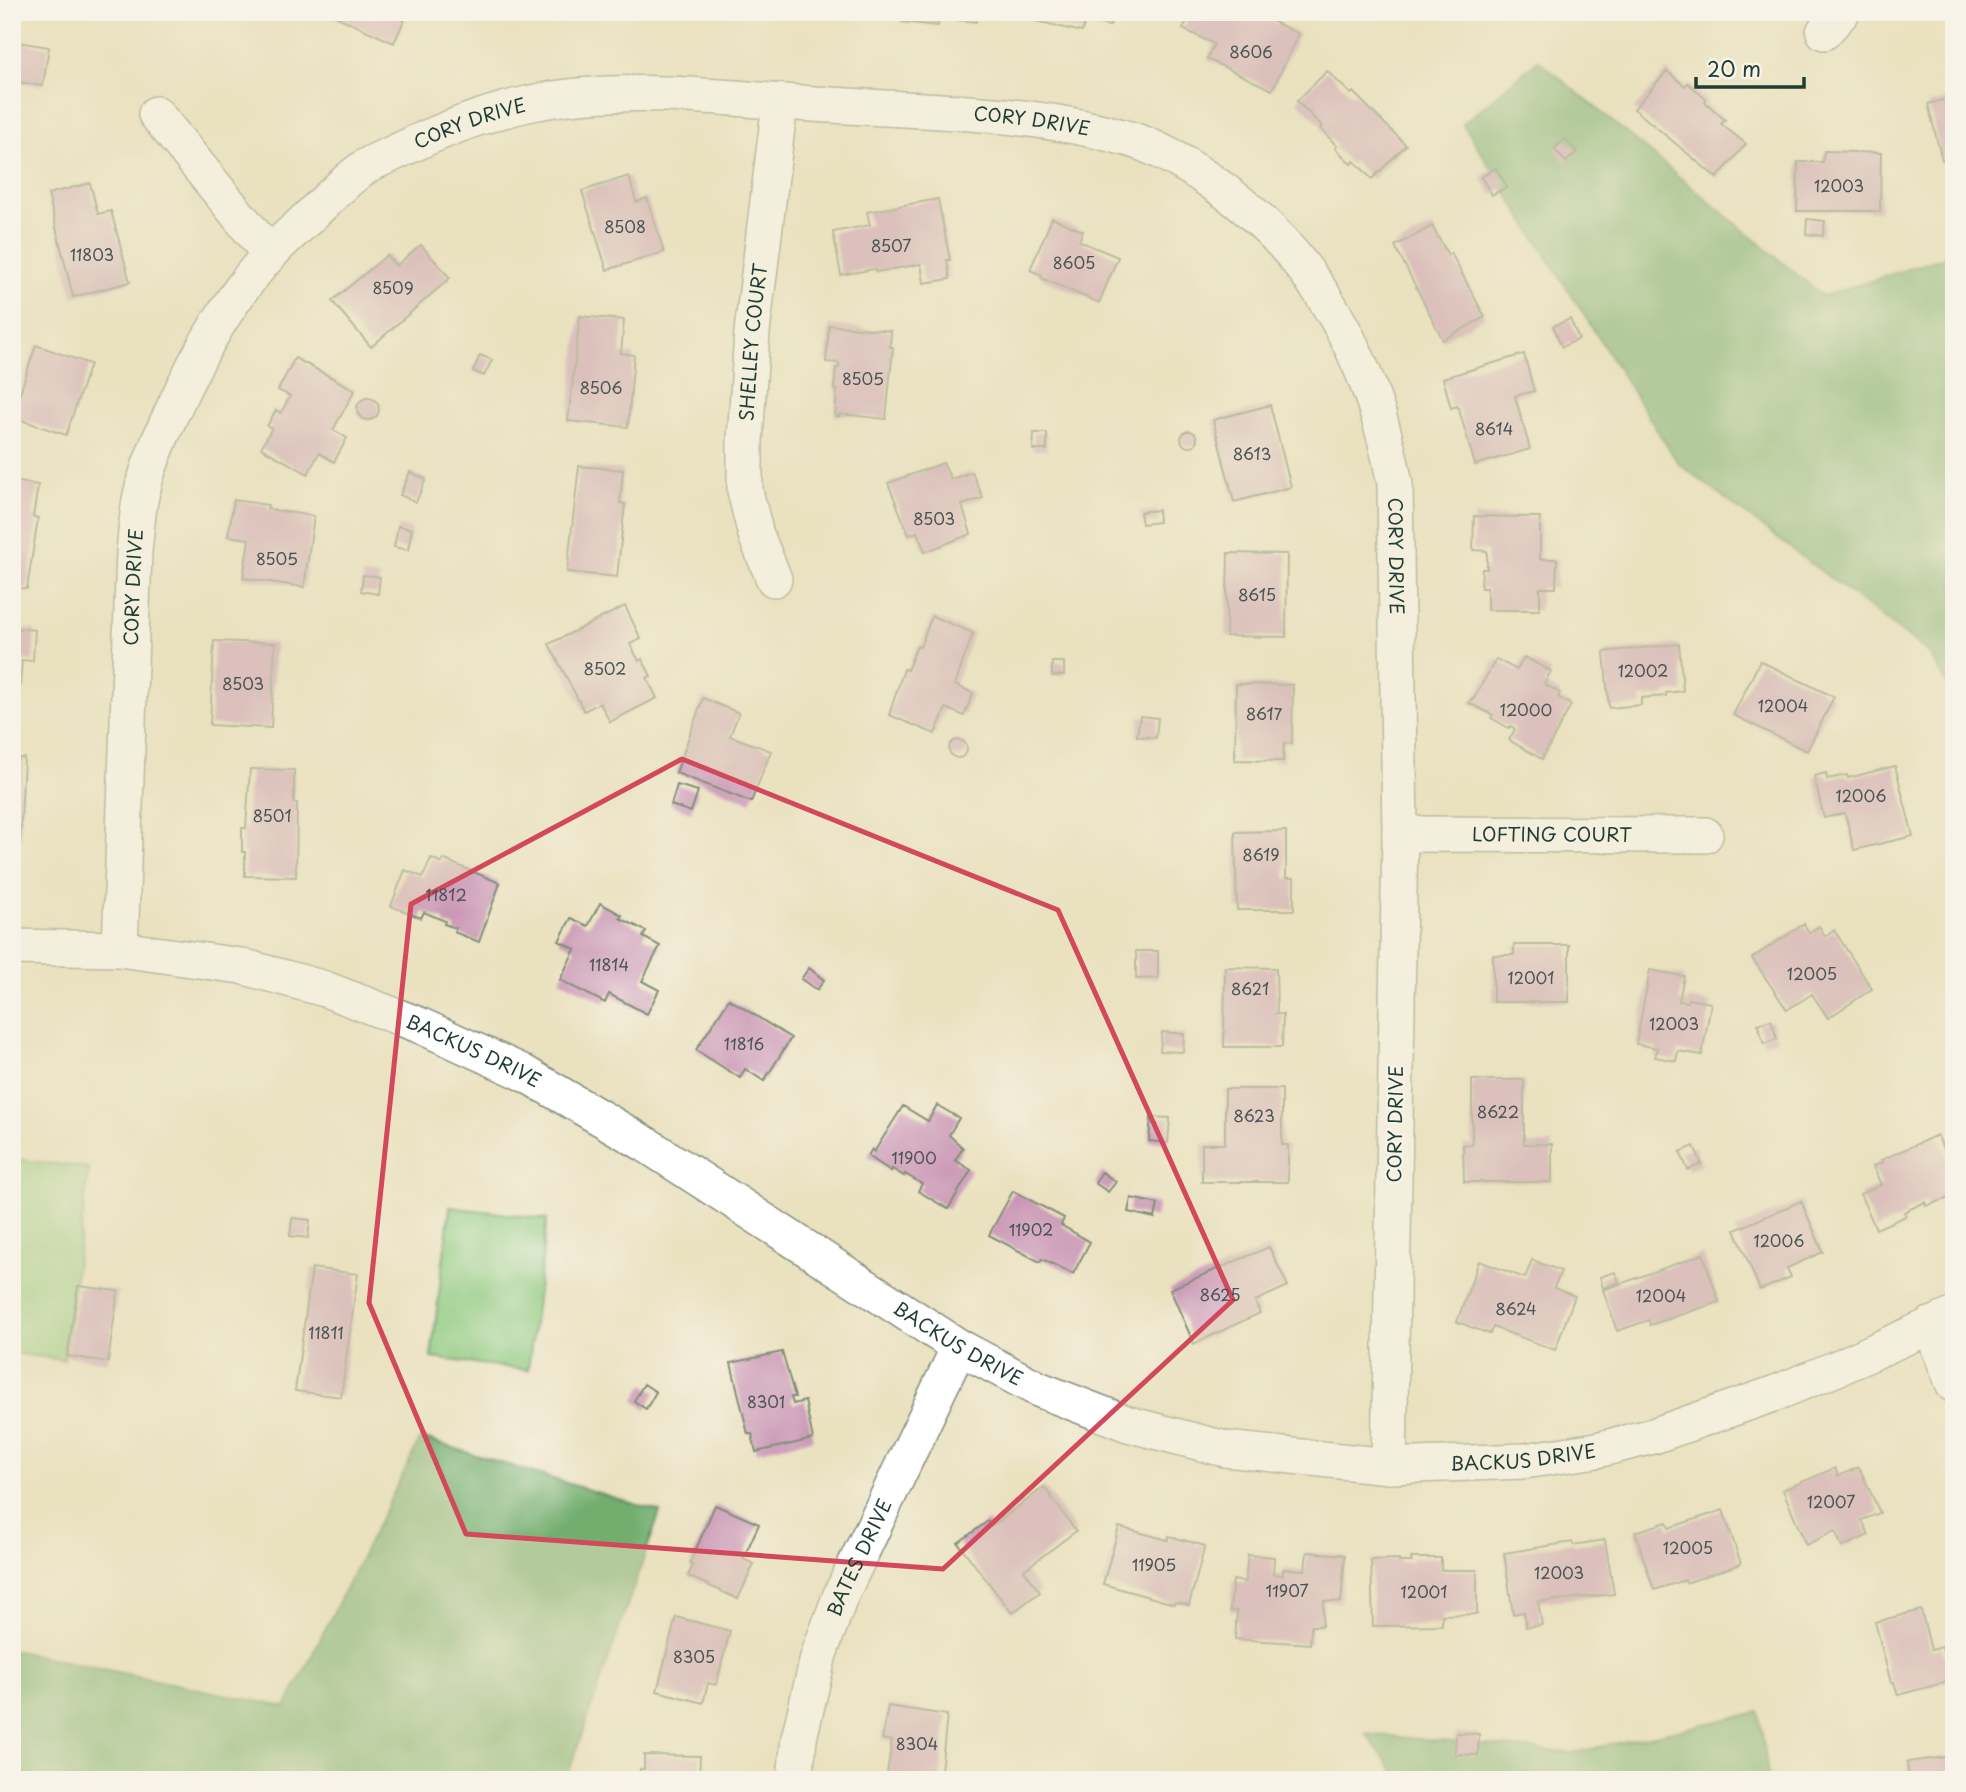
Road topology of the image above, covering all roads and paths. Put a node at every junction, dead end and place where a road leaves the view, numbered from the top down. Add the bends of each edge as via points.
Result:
1 (780, 103) junction
2 (156, 114) dead end
3 (270, 254) junction
4 (774, 579) dead end
5 (1401, 834) junction
6 (1705, 835) dead end
7 (12, 947) edge
8 (120, 949) junction
9 (1942, 1320) edge
10 (959, 1347) junction
11 (1954, 1385) edge
12 (1389, 1466) junction
13 (795, 1780) edge

1 - 3 street, CORY DRIVE via 712,95 581,96 486,115 365,167
1 - 4 street, SHELLEY COURT via 752,332 745,440 745,491
1 - 5 street, CORY DRIVE via 1042,120 1129,139 1193,169 1236,198 1278,236 1315,282 1345,333 1365,373 1386,437 1395,484
2 - 3 street
3 - 8 street, CORY DRIVE via 213,331 188,375 159,439 140,498 134,551
5 - 6 street, LOFTING COURT
5 - 12 street, CORY DRIVE
7 - 8 street, BACKUS DRIVE
8 - 10 street, BACKUS DRIVE via 241,966 325,989 522,1072 647,1145
9 - 11 street
9 - 12 street, BACKUS DRIVE via 1842,1366 1653,1436 1524,1461
10 - 12 street, BACKUS DRIVE via 1038,1389 1128,1424 1225,1449
10 - 13 street, BATES DRIVE via 840,1597 816,1666 799,1738

